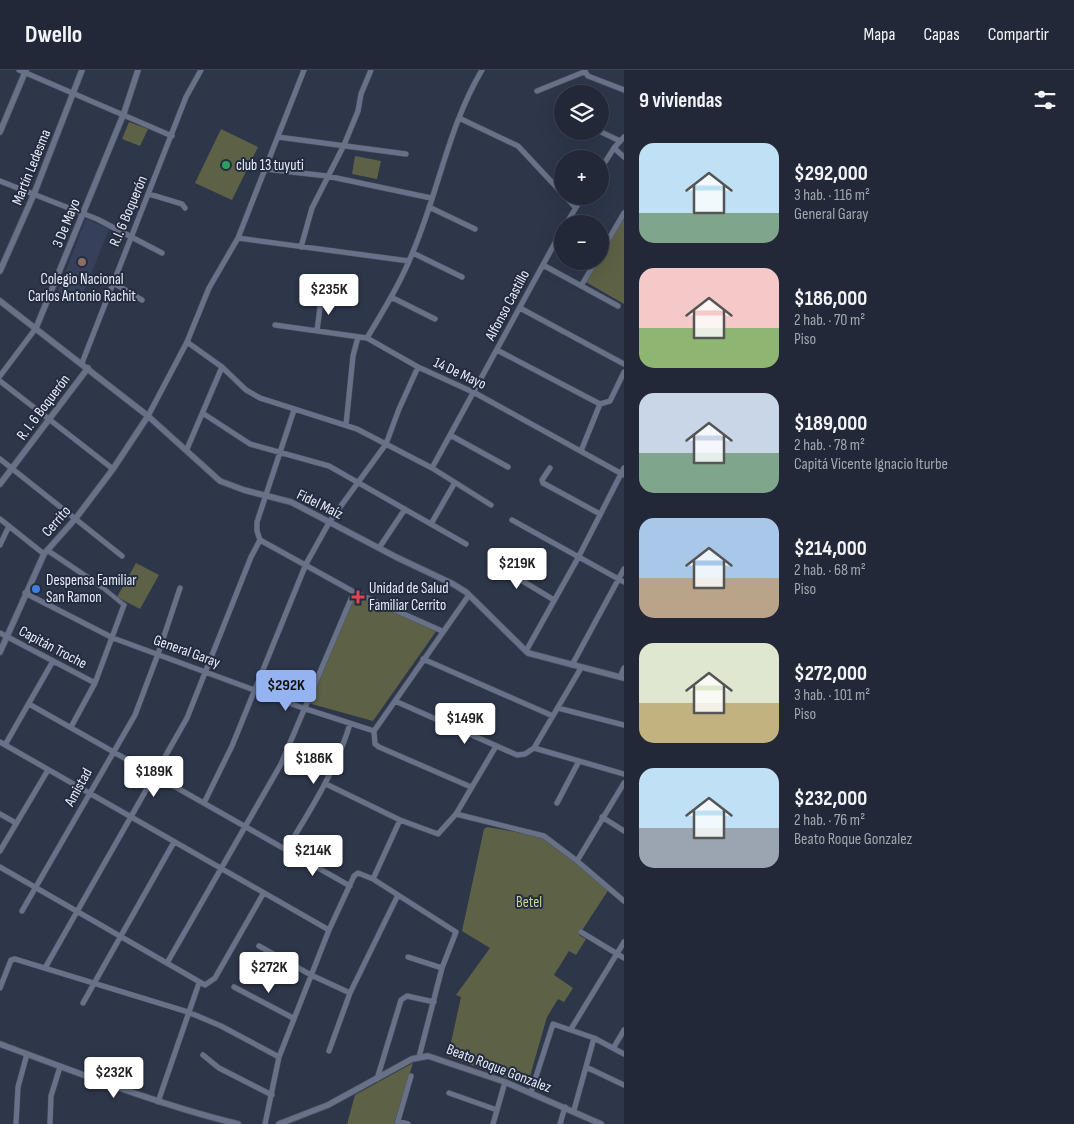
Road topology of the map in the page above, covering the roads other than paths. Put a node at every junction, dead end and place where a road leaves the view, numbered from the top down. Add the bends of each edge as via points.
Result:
1 (82, 70) edge
2 (138, 70) edge
3 (201, 70) edge
4 (304, 70) edge
5 (371, 70) edge
6 (482, 70) edge
7 (23, 71) edge
8 (584, 71) edge
9 (624, 90) edge
10 (537, 91) dead end
11 (73, 93) junction
12 (124, 113) junction
13 (459, 118) junction
14 (2, 123) edge
15 (0, 132) edge
16 (609, 134) edge
17 (172, 136) junction
18 (278, 137) junction
19 (622, 139) edge
20 (344, 145) junction
21 (614, 148) junction
22 (406, 154) dead end
23 (609, 156) edge
24 (624, 157) edge
25 (265, 169) junction
26 (327, 176) junction
27 (0, 181) edge
28 (554, 184) edge
29 (34, 194) junction
30 (149, 194) junction
31 (431, 198) junction
32 (429, 207) junction
33 (575, 207) edge
34 (185, 208) dead end
35 (84, 213) junction
36 (624, 213) edge
37 (571, 215) edge
38 (475, 229) dead end
39 (238, 238) junction
40 (132, 239) junction
41 (609, 239) edge
42 (554, 245) edge
43 (301, 247) junction
44 (162, 253) dead end
45 (413, 253) junction
46 (409, 261) junction
47 (543, 265) junction
48 (591, 270) edge
49 (0, 271) edge
50 (462, 277) dead end
51 (112, 282) junction
52 (582, 286) junction
53 (391, 297) junction
54 (321, 299) dead end
55 (142, 300) dead end
56 (0, 301) edge
57 (618, 306) dead end
58 (520, 308) junction
59 (435, 319) dead end
60 (275, 325) dead end
61 (36, 328) junction
62 (317, 331) junction
63 (358, 337) junction
64 (367, 338) junction
65 (187, 342) junction
66 (497, 350) junction
67 (82, 363) junction
68 (624, 364) edge
69 (222, 367) junction
70 (418, 367) junction
71 (88, 368) junction
72 (624, 372) edge
73 (0, 376) edge
74 (0, 381) edge
75 (475, 393) junction
76 (600, 404) junction
77 (294, 410) junction
78 (204, 414) junction
79 (148, 416) junction
80 (49, 421) junction
81 (346, 425) junction
82 (450, 435) junction
83 (386, 444) junction
84 (187, 449) junction
85 (580, 451) junction
86 (280, 453) junction
87 (0, 459) edge
88 (508, 467) dead end
89 (12, 468) junction
90 (432, 468) junction
91 (550, 468) dead end
92 (113, 470) junction
93 (623, 472) edge
94 (358, 482) junction
95 (0, 484) edge
96 (454, 484) junction
97 (266, 496) junction
98 (491, 506) dead end
99 (405, 509) junction
100 (600, 514) junction
101 (76, 518) junction
102 (0, 519) edge
103 (512, 520) dead end
104 (330, 521) junction
105 (431, 524) junction
106 (8, 526) junction
107 (260, 540) junction
108 (466, 544) dead end
109 (0, 545) edge
110 (379, 548) junction
111 (46, 552) junction
112 (122, 556) dead end
113 (578, 558) junction
114 (491, 562) dead end
115 (306, 564) junction
116 (624, 569) edge
117 (621, 581) edge
118 (102, 587) joint
119 (180, 588) dead end
120 (354, 592) junction
121 (25, 593) junction
122 (469, 595) junction
123 (554, 600) junction
124 (124, 605) joint
125 (442, 631) junction
126 (0, 633) edge
127 (7, 637) junction
128 (113, 638) junction
129 (526, 651) junction
130 (0, 652) edge
131 (158, 654) junction
132 (423, 659) junction
133 (53, 661) junction
134 (572, 665) junction
135 (581, 668) junction
136 (624, 668) edge
137 (205, 670) junction
138 (622, 677) edge
139 (95, 683) junction
140 (256, 689) junction
141 (395, 702) junction
142 (30, 704) junction
143 (303, 708) junction
144 (558, 708) junction
145 (553, 716) junction
146 (350, 724) junction
147 (624, 725) edge
148 (71, 727) junction
149 (374, 731) junction
150 (3, 744) edge
151 (495, 748) junction
152 (534, 748) junction
153 (112, 751) junction
154 (579, 761) junction
155 (48, 770) junction
156 (624, 774) edge
157 (155, 776) junction
158 (624, 783) edge
159 (326, 784) junction
160 (472, 787) junction
161 (90, 794) junction
162 (557, 802) dead end
163 (204, 803) junction
164 (0, 814) edge
165 (456, 814) junction
166 (602, 817) junction
167 (131, 818) junction
168 (400, 820) junction
169 (16, 823) junction
170 (246, 828) junction
171 (624, 831) edge
172 (174, 842) junction
173 (286, 850) junction
174 (0, 851) edge
175 (577, 861) junction
176 (0, 867) edge
177 (221, 870) junction
178 (372, 880) junction
179 (350, 886) junction
180 (36, 888) junction
181 (263, 894) junction
182 (398, 895) junction
183 (624, 901) edge
184 (22, 911) dead end
185 (76, 912) junction
186 (329, 930) junction
187 (581, 932) dead end
188 (119, 936) junction
189 (624, 942) edge
190 (259, 946) dead end
191 (616, 954) junction
192 (408, 957) dead end
193 (624, 958) edge
194 (167, 962) junction
195 (45, 968) junction
196 (442, 968) junction
197 (311, 975) junction
198 (94, 982) junction
199 (199, 983) junction
200 (234, 987) dead end
201 (0, 988) edge
202 (350, 993) junction
203 (434, 1002) junction
204 (83, 1003) dead end
205 (188, 1012) junction
206 (293, 1018) junction
207 (571, 1029) junction
208 (624, 1030) edge
209 (594, 1038) junction
210 (0, 1044) edge
211 (614, 1047) junction
212 (329, 1051) dead end
213 (27, 1054) junction
214 (624, 1054) edge
215 (203, 1055) dead end
216 (419, 1056) junction
217 (279, 1057) junction
218 (60, 1067) junction
219 (586, 1067) junction
220 (411, 1076) dead end
221 (377, 1079) junction
222 (505, 1082) junction
223 (624, 1085) edge
224 (531, 1092) junction
225 (449, 1093) dead end
226 (272, 1095) junction
227 (158, 1102) junction
228 (565, 1107) junction
229 (497, 1110) junction
230 (574, 1110) junction
231 (398, 1122) edge
232 (16, 1124) edge
233 (50, 1124) edge
234 (238, 1124) edge
235 (265, 1124) edge
236 (279, 1124) edge
237 (408, 1124) edge
238 (493, 1124) edge
239 (560, 1124) edge
240 (601, 1124) edge

1 - 11 street, Martín Ledesma
2 - 12 street, 3 De Mayo
3 - 17 street, R.I. 6 Boquerón via 186,97
4 - 18 street
5 - 20 street
6 - 13 street
7 - 11 street
7 - 14 street
8 - 9 street via 601,82
8 - 10 street
11 - 12 street
11 - 29 street, Martín Ledesma
12 - 17 street
12 - 35 street, 3 De Mayo
13 - 28 street via 518,146
13 - 31 street
14 - 15 street
16 - 19 street
17 - 30 street, R.I. 6 Boquerón
18 - 20 street
18 - 25 street
19 - 21 street
20 - 22 street
20 - 26 street
21 - 23 street
21 - 24 street
25 - 26 street
25 - 39 street
26 - 31 street
26 - 43 street via 312,208
27 - 29 street
29 - 35 street
29 - 49 street, Martín Ledesma
30 - 34 street via 182,204
30 - 40 street, R.I. 6 Boquerón
31 - 32 street
32 - 38 street
32 - 45 street
33 - 37 street
35 - 40 street
35 - 61 street, 3 De Mayo
36 - 41 street
39 - 43 street
39 - 65 street via 209,288
40 - 44 street
40 - 51 street, R.I. 6 Boquerón
42 - 47 street, Alfonso Castillo
43 - 46 street
45 - 46 street
45 - 50 street
46 - 53 street
47 - 52 street
47 - 58 street, Alfonso Castillo
48 - 52 street
51 - 55 street
51 - 67 street, R.I. 6 Boquerón
52 - 57 street
53 - 59 street
53 - 64 street
54 - 62 street
56 - 61 street, Fidel Maíz
58 - 66 street, Alfonso Castillo
58 - 68 street
60 - 62 street, 14 De Mayo
61 - 67 street, Fidel Maíz
61 - 73 street, 3 De Mayo
62 - 63 street, 14 De Mayo
63 - 64 street, 14 De Mayo
63 - 81 street
64 - 70 street, 14 De Mayo
65 - 69 street
65 - 79 street
66 - 75 street, Alfonso Castillo
66 - 76 street
67 - 71 street, Fidel Maíz
69 - 77 street via 253,394
69 - 78 street
70 - 75 street, 14 De Mayo
70 - 83 street
71 - 79 street, Fidel Maíz
71 - 80 street, R. I. 6 Boquerón
72 - 76 street via 610,402
74 - 80 street
75 - 82 street, Alfonso Castillo
75 - 85 street, 14 De Mayo
76 - 85 street
77 - 81 street
77 - 86 street
78 - 84 street
78 - 86 street via 245,441
79 - 84 street, Fidel Maíz
79 - 92 street, Cerrito
80 - 89 street, R. I. 6 Boquerón
80 - 92 street
81 - 83 street
82 - 88 street
82 - 90 street, Alfonso Castillo
83 - 90 street
83 - 94 street
84 - 97 street, Fidel Maíz via 220,481
85 - 93 street, 14 De Mayo
86 - 94 street via 322,462
86 - 97 street
87 - 89 street
89 - 95 street, R. I. 6 Boquerón
89 - 101 street
90 - 96 street
91 - 100 street via 543,483
92 - 101 street, Cerrito
93 - 100 street
94 - 99 street
94 - 104 street
96 - 98 street
96 - 105 street
97 - 104 street, Fidel Maíz via 291,502
97 - 107 street via 256,526
99 - 105 street
99 - 110 street
100 - 113 street
101 - 111 street, Cerrito
101 - 112 street
102 - 106 street
103 - 113 street
104 - 110 street, Fidel Maíz
104 - 115 street
105 - 108 street
106 - 109 street
106 - 111 street
107 - 115 street
107 - 137 street
110 - 122 street, Fidel Maíz via 447,580
111 - 118 street
111 - 121 street, Cerrito
113 - 117 street
113 - 123 street
114 - 123 street
115 - 120 street
115 - 140 street
116 - 117 street
117 - 134 street
118 - 124 street
119 - 131 street, Amistad
120 - 125 street
120 - 143 street
121 - 127 street, Cerrito
121 - 128 street, General Garay
122 - 125 street
122 - 129 street, Fidel Maíz
123 - 129 street
124 - 128 street
125 - 132 street
126 - 127 street, Capitán Troche
127 - 130 street, Cerrito
127 - 133 street, Capitán Troche
128 - 131 street, General Garay
128 - 139 street
129 - 134 street, Fidel Maíz
131 - 137 street, General Garay
131 - 153 street, Amistad via 134,715
132 - 141 street
132 - 145 street
133 - 139 street, Capitán Troche
133 - 142 street
134 - 135 street, Fidel Maíz
135 - 138 street, Fidel Maíz
135 - 144 street
136 - 138 street
137 - 140 street, General Garay
137 - 157 street via 187,718
139 - 148 street
140 - 143 street, General Garay
140 - 163 street
141 - 149 street
141 - 151 street
142 - 148 street
142 - 150 street
143 - 146 street, General Garay
143 - 170 street via 281,764
144 - 145 street
144 - 147 street
145 - 152 street
146 - 149 street, General Garay
146 - 159 street
148 - 153 street
149 - 160 street via 374,740 379,747
150 - 155 street
151 - 152 street via 521,756
151 - 160 street
152 - 154 street
153 - 157 street
153 - 161 street, Amistad
154 - 156 street
154 - 162 street
155 - 161 street
155 - 169 street
157 - 163 street
157 - 167 street
158 - 166 street
159 - 168 street
159 - 173 street
160 - 165 street
161 - 167 street
161 - 180 street, Amistad
163 - 170 street
164 - 169 street
165 - 168 street via 438,834
165 - 175 street via 544,836
166 - 171 street
166 - 175 street
167 - 172 street
167 - 185 street
168 - 178 street
169 - 174 street
170 - 173 street
170 - 177 street
172 - 177 street
172 - 188 street
173 - 179 street
175 - 183 street
176 - 180 street
177 - 181 street
177 - 194 street
178 - 179 street via 358,873
178 - 182 street
179 - 186 street
180 - 184 street, Amistad
180 - 185 street
181 - 186 street
181 - 199 street via 215,978 205,984
182 - 196 street via 456,932
182 - 202 street
185 - 188 street
185 - 195 street
186 - 197 street
187 - 191 street
188 - 194 street
188 - 198 street
189 - 191 street
190 - 197 street
191 - 193 street
191 - 207 street
192 - 196 street
194 - 199 street
195 - 198 street
195 - 201 street via 11,960
196 - 203 street
197 - 202 street
197 - 206 street
198 - 204 street
198 - 205 street
199 - 205 street
200 - 206 street
202 - 212 street
203 - 216 street
203 - 221 street via 407,996 401,1000
205 - 217 street
205 - 227 street
206 - 217 street
207 - 209 street
207 - 224 street via 551,1025
208 - 211 street
209 - 211 street
209 - 219 street
210 - 213 street
211 - 214 street
213 - 218 street
213 - 232 street via 18,1087
215 - 226 street via 219,1068
216 - 221 street
216 - 222 street, Beato Roque Gonzalez via 437,1058
217 - 226 street
218 - 227 street
218 - 233 street via 51,1096
219 - 223 street
219 - 230 street
220 - 231 street
221 - 236 street via 328,1105
222 - 224 street, Beato Roque Gonzalez
222 - 229 street
224 - 228 street, Beato Roque Gonzalez
225 - 229 street
226 - 235 street
227 - 234 street
228 - 230 street, Beato Roque Gonzalez
228 - 239 street
229 - 238 street
230 - 240 street, Beato Roque Gonzalez
231 - 237 street

